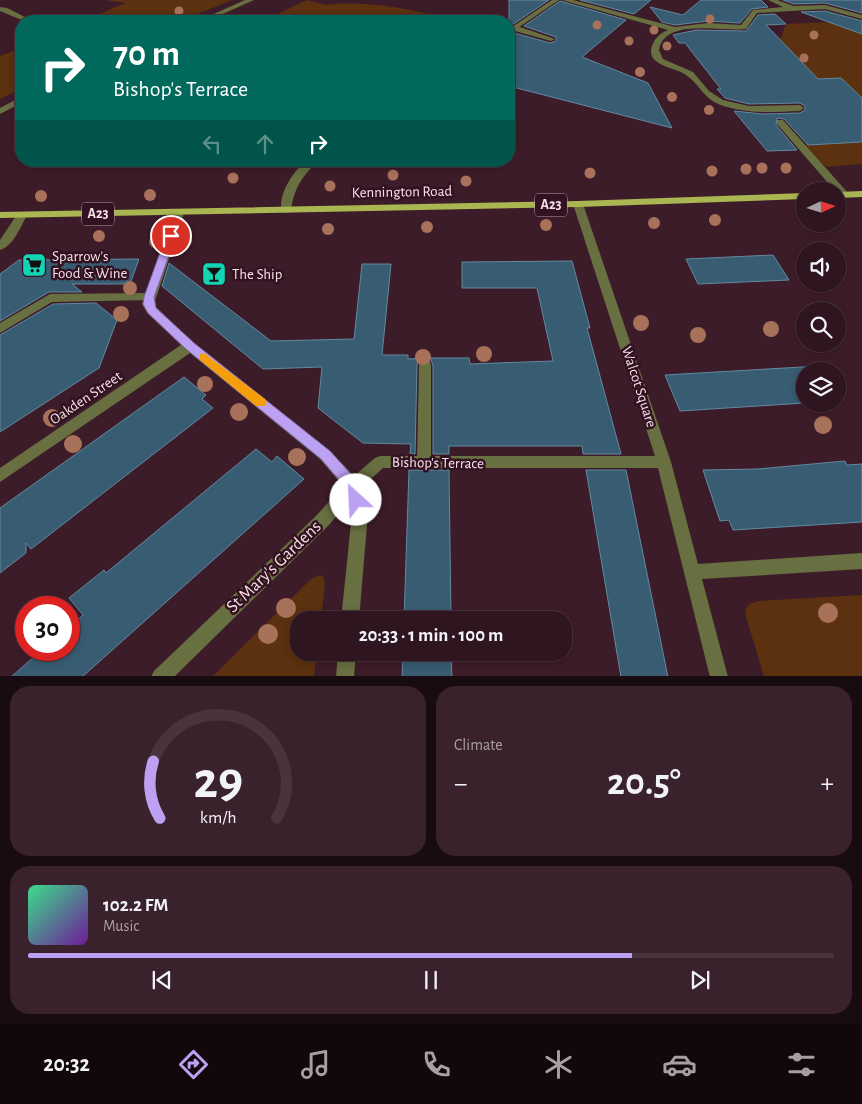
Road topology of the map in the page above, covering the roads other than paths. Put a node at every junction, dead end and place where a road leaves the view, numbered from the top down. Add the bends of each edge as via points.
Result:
1 (251, 0) edge
2 (556, 0) edge
3 (565, 0) edge
4 (772, 0) edge
5 (793, 8) junction
6 (0, 9) edge
7 (17, 15) edge
8 (219, 15) edge
9 (862, 17) edge
10 (515, 28) edge
11 (674, 28) junction
12 (515, 31) edge
13 (551, 39) dead end
14 (15, 103) edge
15 (800, 108) dead end
16 (0, 110) edge
17 (780, 122) dead end
18 (306, 167) edge
19 (830, 182) edge
20 (862, 194) edge
21 (846, 195) edge
22 (796, 196) edge
23 (578, 204) junction
24 (286, 210) junction
25 (179, 213) junction
26 (0, 215) edge
27 (22, 215) junction
28 (0, 247) edge
29 (149, 297) junction
30 (0, 329) edge
31 (190, 346) junction
32 (425, 365) dead end
33 (664, 462) junction
34 (424, 463) junction
35 (0, 476) edge
36 (353, 486) junction
37 (862, 561) edge
38 (693, 572) junction
39 (351, 611) edge
40 (346, 661) edge
41 (160, 676) edge
42 (345, 676) edge
43 (719, 676) edge

1 - 8 street
2 - 10 street
3 - 11 street
4 - 5 street
5 - 9 street via 825,7
5 - 11 street via 755,11 743,27
6 - 7 street
11 - 15 street via 657,40 656,56 664,64 690,74 703,92 720,102 740,107 768,110
12 - 13 street
14 - 16 street
17 - 19 street
18 - 24 street via 296,176
20 - 21 main road
22 - 23 main road, Kennington Road / A23
23 - 24 main road, Kennington Road / A23
23 - 33 street, Walcot Square
24 - 25 main road, Kennington Road / A23
25 - 27 main road, Kennington Road / A23
25 - 29 street
26 - 27 main road, Kennington Road / A23
27 - 28 street
29 - 30 street via 50,298
29 - 31 street via 151,310
31 - 35 street, Oakden Street
31 - 36 street via 325,455
32 - 34 street
33 - 34 street, Bishop's Terrace
33 - 38 street, Walcot Square
34 - 36 street, Bishop's Terrace via 380,462
36 - 39 street via 360,513
36 - 41 street, St Mary's Gardens via 323,520
37 - 38 street
38 - 43 street, Walcot Square
40 - 42 street

